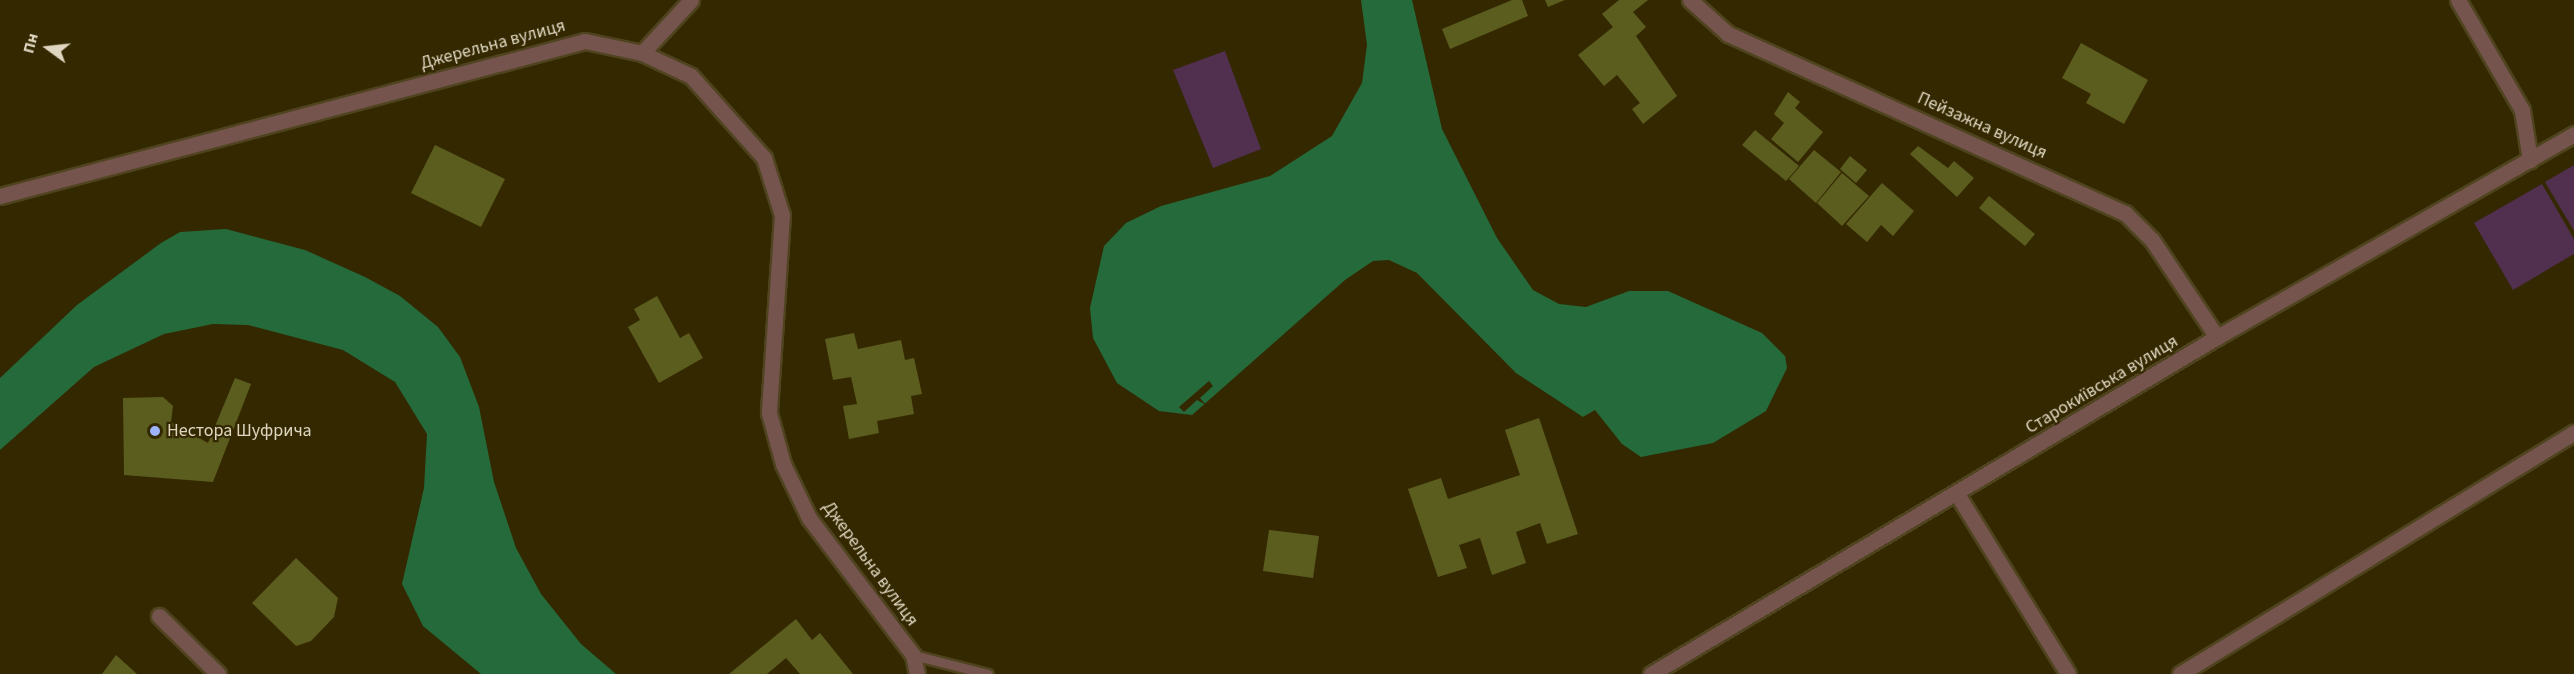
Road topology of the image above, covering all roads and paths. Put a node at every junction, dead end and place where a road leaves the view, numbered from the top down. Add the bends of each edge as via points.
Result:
1 (691, 0) edge
2 (1690, 0) edge
3 (2458, 0) edge
4 (642, 53) junction
5 (2574, 134) edge
6 (2530, 160) junction
7 (0, 196) edge
8 (2217, 337) junction
9 (2574, 433) edge
10 (1957, 494) junction
11 (159, 616) dead end
12 (913, 655) junction
13 (218, 674) edge
14 (917, 674) edge
15 (988, 674) edge
16 (1652, 674) edge
17 (2068, 674) edge
18 (2180, 674) edge

1 - 4 street
2 - 8 street, Пейзажна вулиця via 1728,34 2125,213 2152,240
3 - 6 street via 2522,110
4 - 7 street, Джерельна вулиця via 585,41
4 - 12 street, Джерельна вулиця via 691,76 764,158 782,215 769,413 783,464 809,518
5 - 6 street, Старокиївська вулиця
6 - 8 street, Старокиївська вулиця
8 - 10 street, Старокиївська вулиця
9 - 18 street
10 - 16 street, Старокиївська вулиця
10 - 17 street
11 - 13 street
12 - 14 street, Джерельна вулиця
12 - 15 lane

